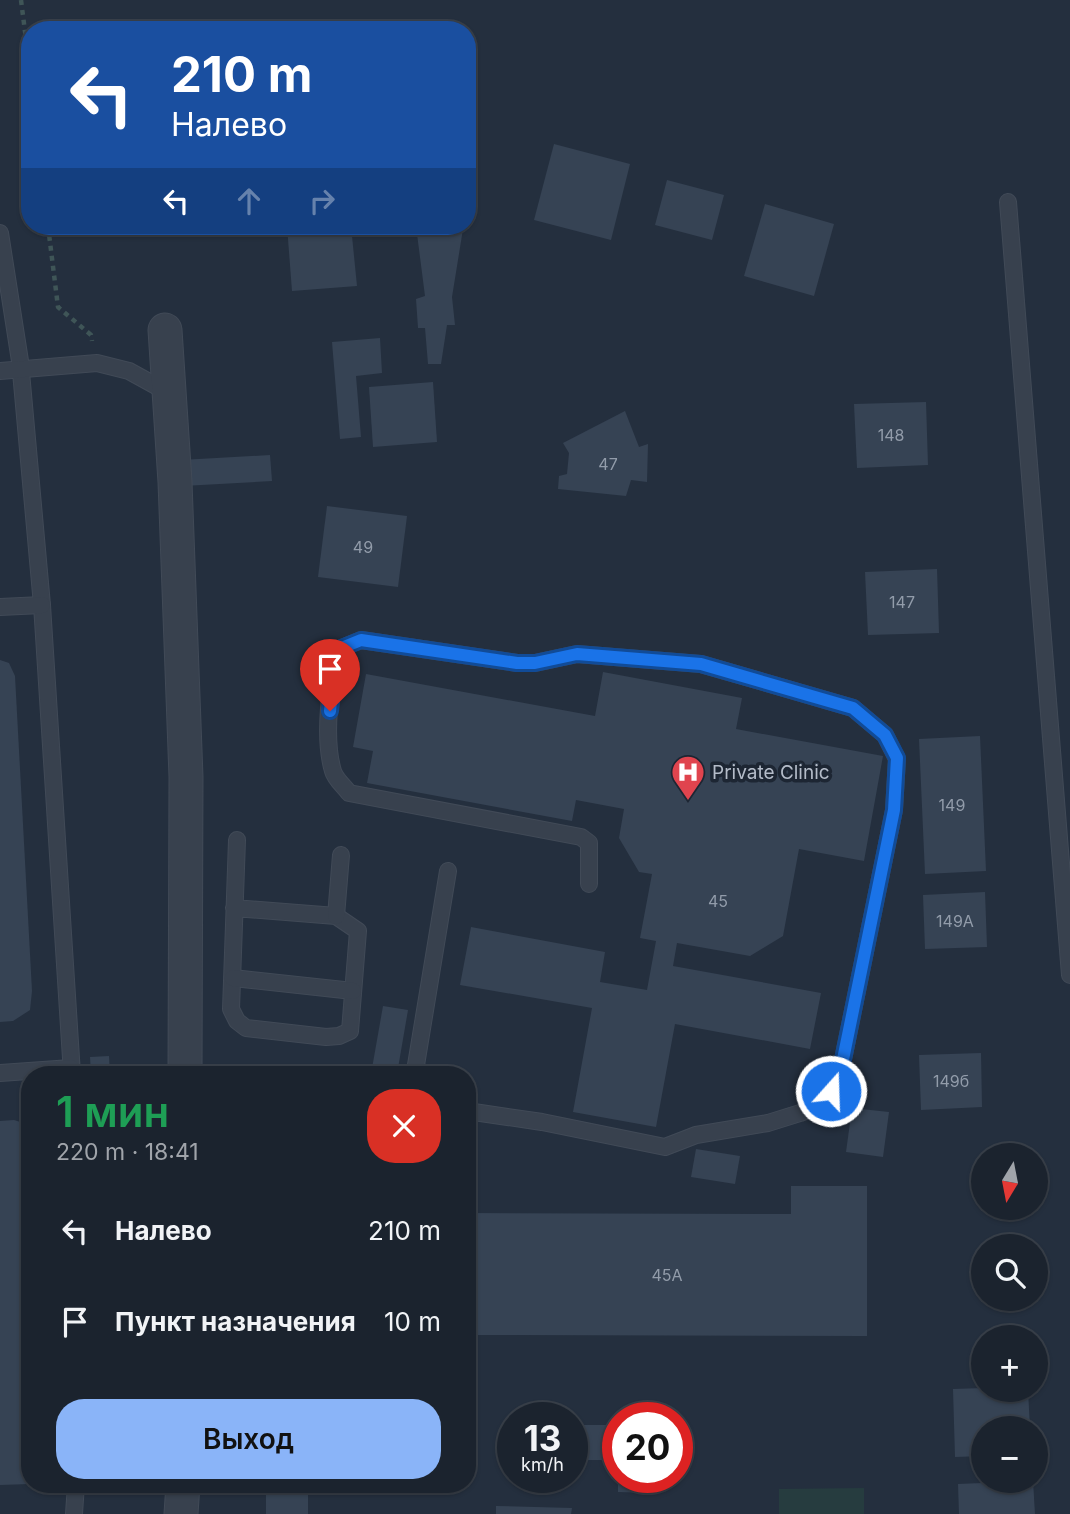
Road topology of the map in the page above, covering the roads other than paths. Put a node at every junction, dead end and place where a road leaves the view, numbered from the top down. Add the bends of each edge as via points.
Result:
1 (1008, 202) dead end
2 (0, 233) edge
3 (165, 330) dead end
4 (21, 370) junction
5 (0, 372) edge
6 (169, 393) junction
7 (43, 605) junction
8 (0, 607) edge
9 (237, 840) dead end
10 (341, 855) dead end
11 (448, 871) dead end
12 (589, 884) dead end
13 (234, 908) junction
14 (336, 916) junction
15 (1070, 975) edge
16 (233, 978) junction
17 (352, 991) junction
18 (72, 1066) edge
19 (185, 1066) edge
20 (417, 1066) edge
21 (21, 1072) edge
22 (0, 1073) edge
23 (476, 1112) edge
24 (75, 1493) edge
25 (182, 1493) edge
26 (74, 1514) edge
27 (181, 1514) edge

1 - 15 lane
2 - 4 lane
3 - 6 street
4 - 5 lane
4 - 6 lane via 97,363 129,370
4 - 7 lane
6 - 19 street via 186,777
7 - 8 lane
7 - 18 lane
9 - 13 lane
10 - 14 lane
11 - 20 lane
12 - 23 lane via 589,843 581,837 349,793 333,773 328,735 339,649 361,640 517,663 577,654 701,664 853,708 885,735 897,758 894,810 839,1079 823,1104 768,1123 696,1135 665,1147
13 - 14 lane
13 - 16 lane
14 - 17 lane via 358,930
16 - 17 lane
16 - 17 lane via 231,1009 246,1028 326,1037 350,1031
21 - 22 lane
24 - 26 lane
25 - 27 street

